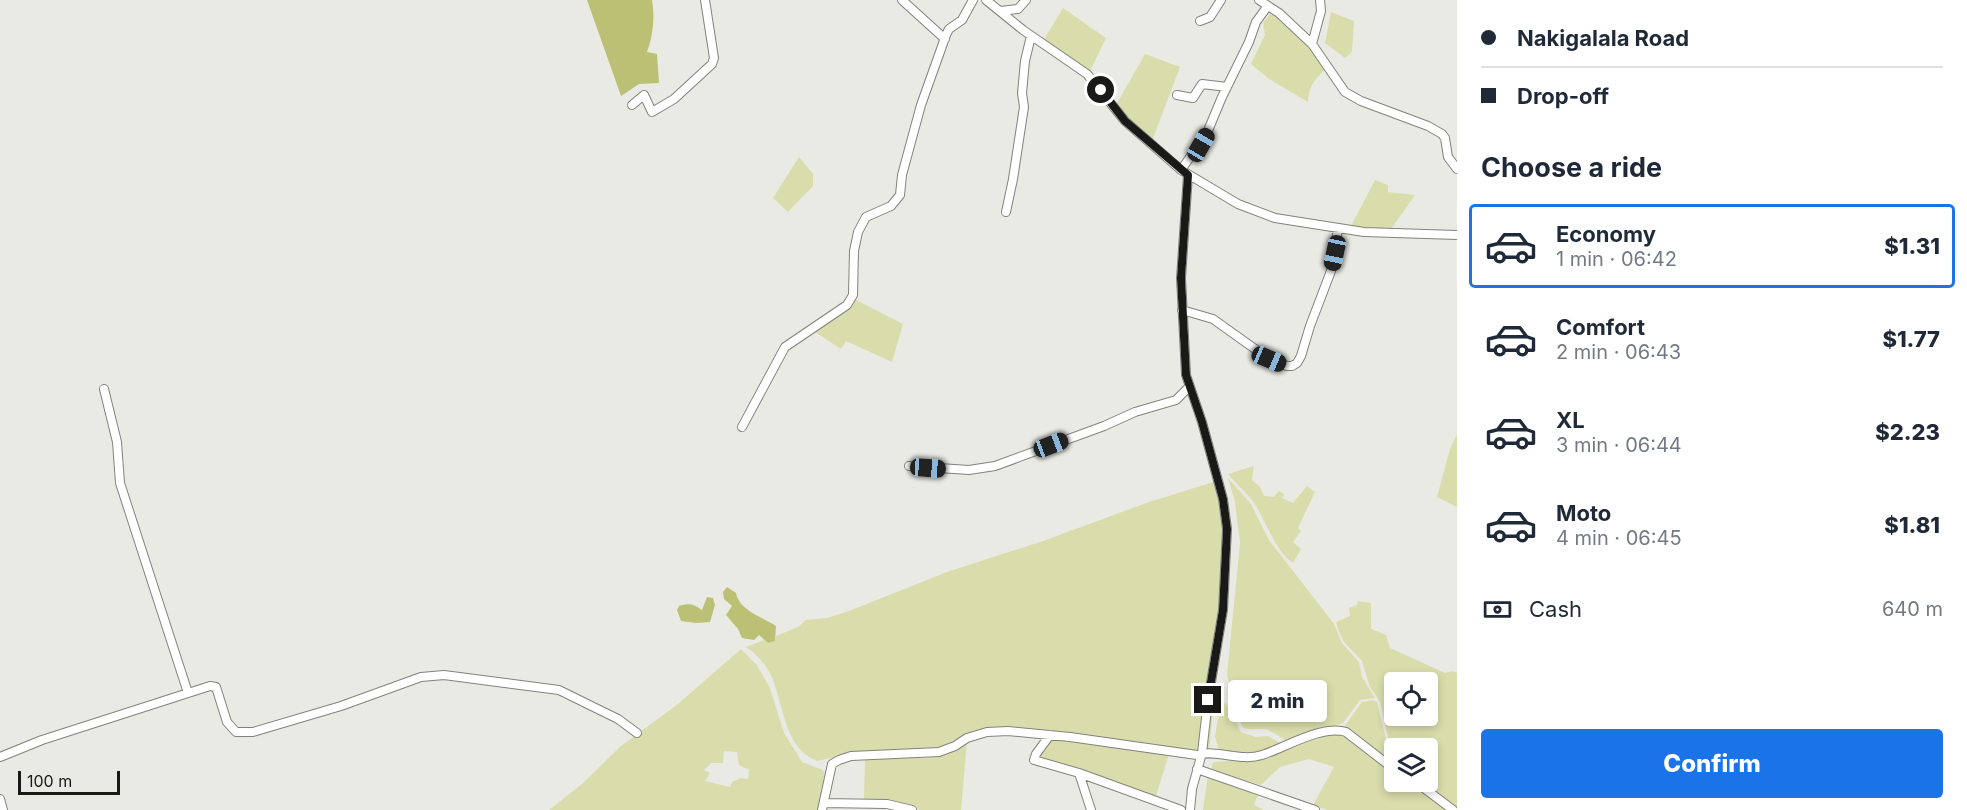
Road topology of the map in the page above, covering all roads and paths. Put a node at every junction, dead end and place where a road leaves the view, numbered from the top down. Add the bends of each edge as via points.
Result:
1 (705, 0) edge
2 (902, 0) edge
3 (973, 0) edge
4 (986, 0) edge
5 (1026, 0) edge
6 (1221, 0) edge
7 (1259, 0) edge
8 (1320, 0) edge
9 (1267, 7) junction
10 (1018, 9) junction
11 (1000, 11) junction
12 (1200, 21) dead end
13 (1016, 24) junction
14 (1031, 36) junction
15 (945, 39) junction
16 (1312, 44) junction
17 (1227, 87) junction
18 (1177, 95) dead end
19 (632, 105) dead end
20 (1457, 169) edge
21 (1184, 172) junction
22 (1006, 212) dead end
23 (1338, 229) junction
24 (1456, 232) edge
25 (1182, 310) junction
26 (1189, 387) junction
27 (104, 389) dead end
28 (742, 427) dead end
29 (909, 466) dead end
30 (188, 693) junction
31 (637, 733) dead end
32 (1050, 735) junction
33 (1202, 753) junction
34 (0, 757) edge
35 (1384, 761) edge
36 (1197, 769) junction
37 (1078, 773) junction
38 (1429, 792) edge
39 (0, 799) edge
40 (823, 807) edge
41 (3, 810) edge
42 (912, 810) edge
43 (1091, 810) edge
44 (1181, 810) edge
45 (1190, 810) edge
46 (1315, 810) edge
47 (1453, 810) edge

1 - 19 street via 712,64 656,111 652,112 644,95
2 - 15 street
3 - 15 street
4 - 11 street
5 - 10 street
6 - 12 street via 1210,17
7 - 9 street
8 - 16 street
9 - 16 street
9 - 17 street via 1256,22
10 - 11 street
10 - 13 street
11 - 13 street
13 - 14 street
14 - 21 street via 1087,74 1125,121
14 - 22 street
15 - 28 street via 921,105 900,195 891,206 866,217 858,232 853,298 785,347
16 - 20 street via 1345,92 1442,134 1448,158
17 - 18 street via 1206,83 1200,85 1193,98
17 - 21 street via 1208,133
21 - 23 street via 1267,216
21 - 25 street
23 - 24 street
23 - 25 street via 1331,271 1298,363 1287,366 1269,359 1213,319
25 - 26 street
26 - 29 street via 1176,400 995,466 969,471
26 - 33 street via 1223,499 1227,529 1223,610
27 - 30 street via 117,442 120,483
30 - 31 street via 216,687 227,722 236,732 253,732 421,677 444,675 559,690 618,719
30 - 34 street
32 - 33 street
32 - 37 street via 1034,760
32 - 40 street via 987,732 939,752 844,758 832,764
33 - 35 street via 1235,758 1259,756 1339,730
33 - 36 street
36 - 45 street
36 - 46 street
37 - 43 street
37 - 44 street
38 - 47 street
39 - 41 street
40 - 42 street via 887,804

